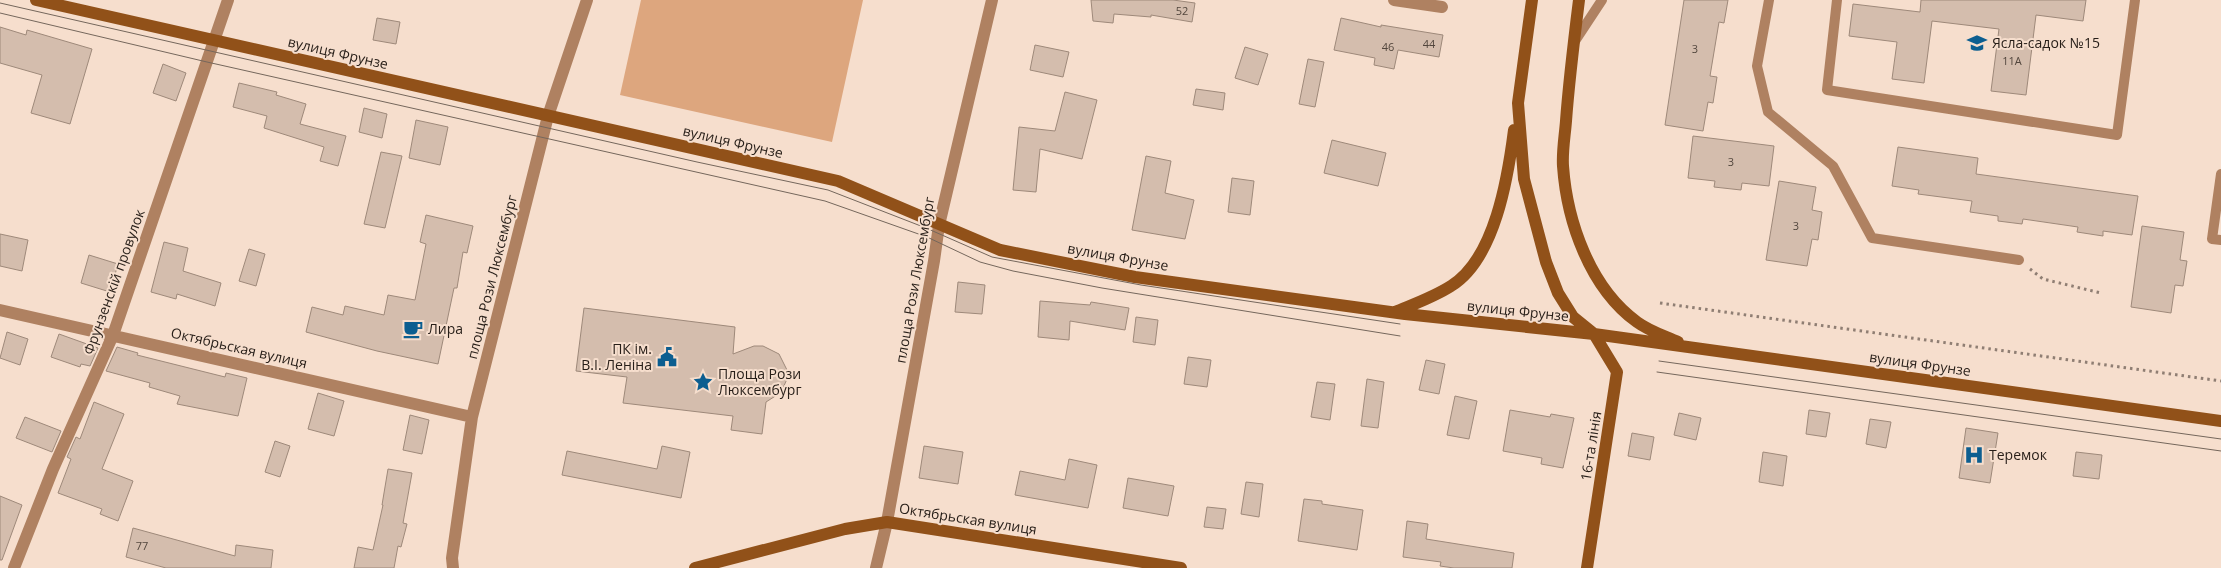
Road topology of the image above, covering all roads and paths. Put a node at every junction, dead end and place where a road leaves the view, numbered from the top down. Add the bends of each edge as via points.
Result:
1 (36, 0) edge
2 (228, 0) edge
3 (587, 0) edge
4 (992, 0) edge
5 (1394, 0) edge
6 (1532, 0) edge
7 (1579, 0) edge
8 (1602, 0) edge
9 (1769, 0) edge
10 (1836, 0) edge
11 (2136, 0) edge
12 (1442, 7) dead end
13 (214, 40) junction
14 (1574, 42) junction
15 (1518, 103) junction
16 (548, 116) junction
17 (2221, 174) edge
18 (939, 225) junction
19 (2221, 240) edge
20 (2019, 260) joint
21 (2101, 293) dead end
22 (1660, 303) dead end
23 (0, 310) edge
24 (1395, 312) junction
25 (1594, 334) junction
26 (114, 335) junction
27 (1690, 347) junction
28 (2221, 381) edge
29 (472, 418) junction
30 (2221, 420) edge
31 (887, 522) junction
32 (14, 568) edge
33 (452, 568) edge
34 (695, 568) edge
35 (876, 568) edge
36 (1181, 568) edge
37 (1587, 568) edge

1 - 13 street, вулиця Фрунзе
2 - 13 street, Фрунзенскій провулок
3 - 16 street, площа Рози Люксембург
4 - 18 street, площа Рози Люксембург
5 - 12 street
6 - 15 street
7 - 14 street
8 - 14 lane
9 - 20 lane via 1757,66 1768,112 1833,166 1872,238
10 - 11 lane via 1827,90 2117,135
13 - 16 street, вулиця Фрунзе
13 - 26 street, Фрунзенскій провулок
14 - 27 street via 1563,165 1568,202 1580,243 1598,279 1638,323
15 - 24 street via 1503,196 1491,232 1475,262 1453,285
15 - 25 street via 1524,179 1546,262 1558,293 1573,317
16 - 18 street, вулиця Фрунзе via 838,181
16 - 29 street, площа Рози Люксембург
17 - 19 lane via 2212,239
18 - 24 street, вулиця Фрунзе via 1000,250 1135,277
18 - 31 street, площа Рози Люксембург
20 - 21 path via 2043,279
22 - 28 path
23 - 26 street, Октябрьская вулиця
24 - 25 street, вулиця Фрунзе
25 - 27 street, вулиця Фрунзе
25 - 37 street, 16-та лінія via 1617,372
26 - 29 street, Октябрьская вулиця
26 - 32 street, Фрунзенскій провулок via 53,469
27 - 30 street, вулиця Фрунзе
29 - 33 street, площа Рози Люксембург
31 - 34 street, Октябрьская вулиця via 845,529
31 - 35 street, площа Рози Люксембург
31 - 36 street, Октябрьская вулиця

